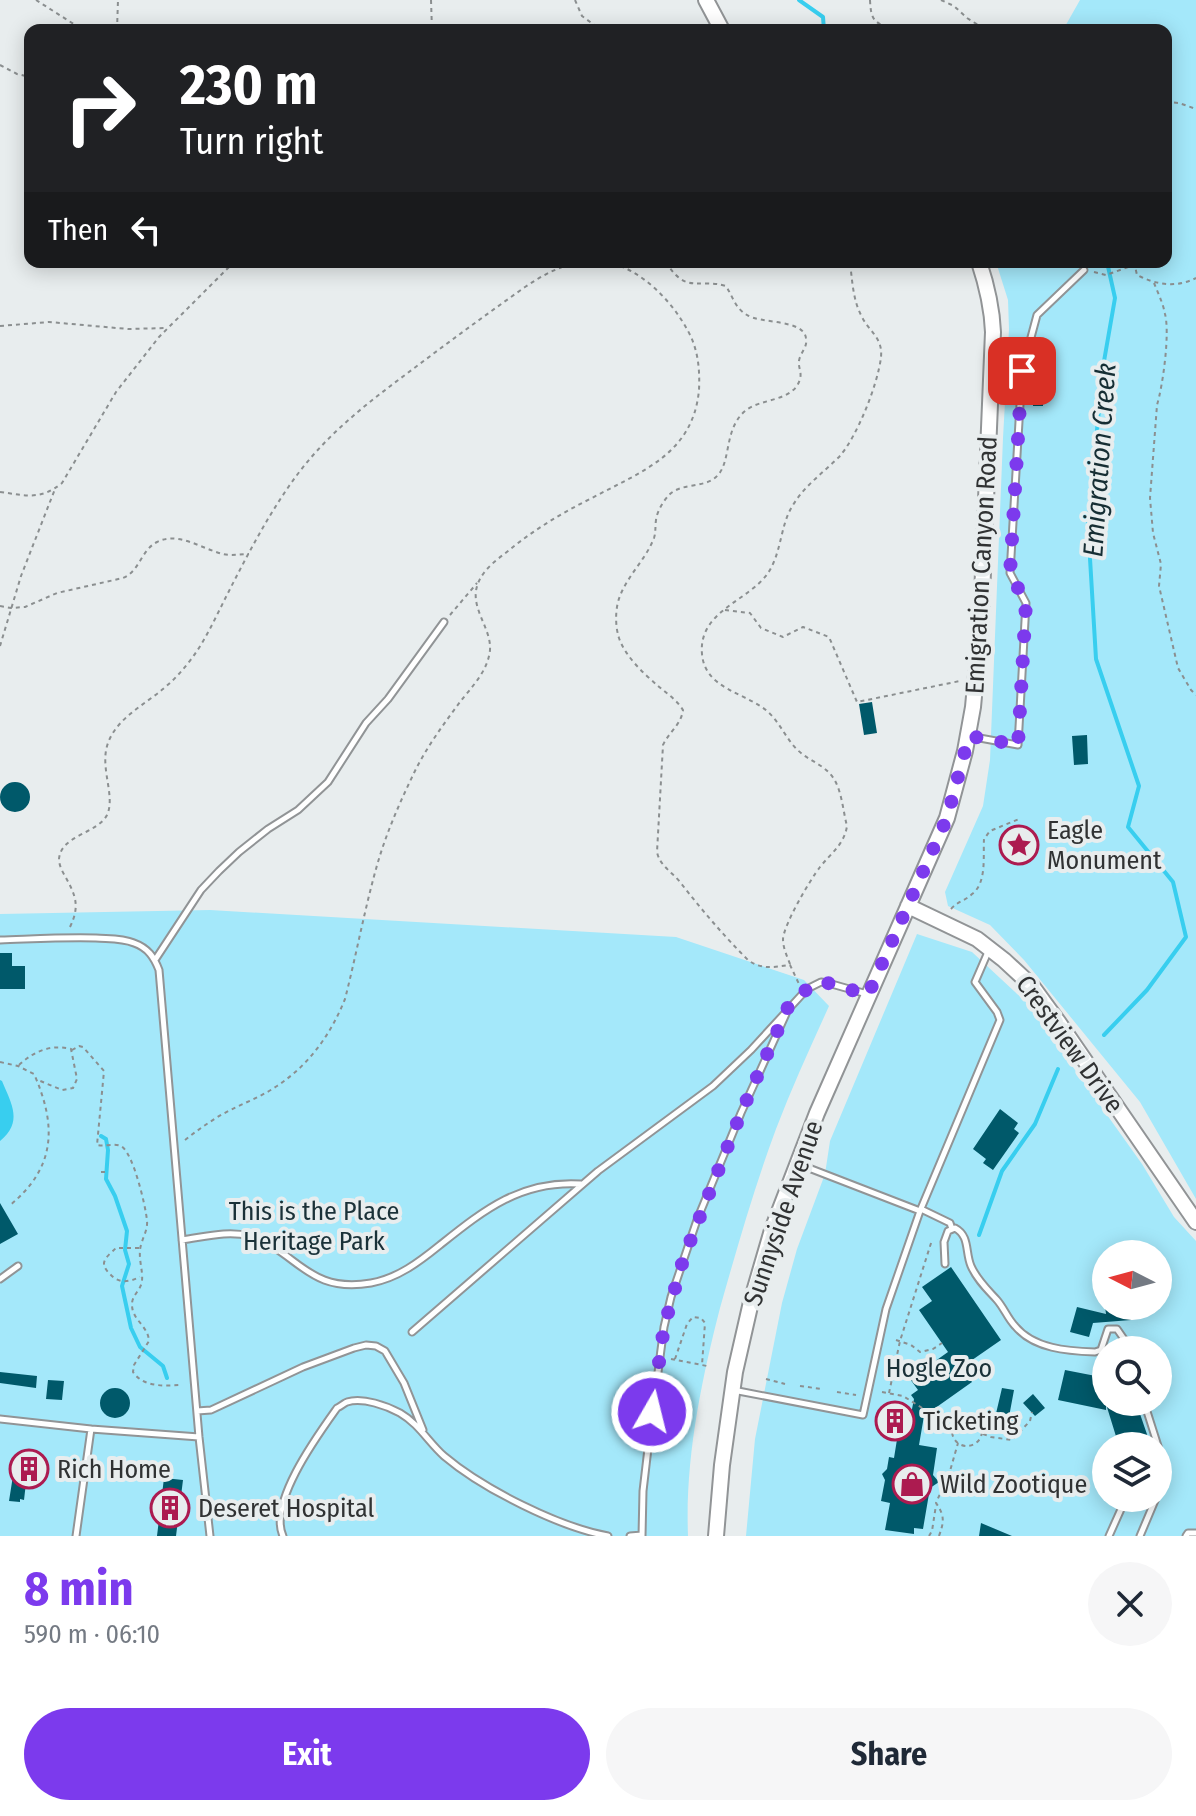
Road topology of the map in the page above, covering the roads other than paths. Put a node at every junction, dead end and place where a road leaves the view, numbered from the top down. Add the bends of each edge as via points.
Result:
1 (706, 0) edge
2 (719, 24) edge
3 (981, 268) edge
4 (1084, 270) road end
5 (444, 622) road end
6 (969, 736) junction
7 (908, 906) junction
8 (0, 940) edge
9 (989, 948) junction
10 (155, 960) junction
11 (868, 995) junction
12 (788, 1007) junction
13 (796, 1163) junction
14 (582, 1184) junction
15 (921, 1210) junction
16 (1196, 1222) edge
17 (952, 1229) junction
18 (182, 1240) junction
19 (945, 1264) dead end
20 (18, 1266) dead end
21 (0, 1279) edge
22 (412, 1332) dead end
23 (1107, 1336) edge
24 (1122, 1336) edge
25 (1092, 1352) edge
26 (732, 1390) junction
27 (197, 1411) junction
28 (0, 1419) edge
29 (91, 1429) junction
30 (424, 1433) junction
31 (199, 1437) junction
32 (1120, 1512) edge
33 (1150, 1512) edge
34 (1196, 1533) edge
35 (76, 1536) edge
36 (210, 1536) edge
37 (283, 1536) edge
38 (608, 1536) edge
39 (630, 1536) edge
40 (642, 1536) edge
41 (716, 1536) edge
42 (1109, 1536) edge
43 (1140, 1536) edge
44 (1186, 1536) edge

1 - 2 main road
3 - 6 main road, Emigration Canyon Road via 993,332 981,620
4 - 6 lane via 1037,315 1022,371 1010,573 1026,603 1018,745
5 - 10 lane via 328,782 219,871
6 - 7 main road, Emigration Canyon Road via 947,818
7 - 9 main road, Crestview Drive
7 - 11 main road, Sunnyside Avenue
8 - 10 lane via 121,939
9 - 15 lane via 975,982 1000,1020
9 - 16 main road, Crestview Drive via 1046,1004
10 - 18 lane
11 - 12 lane via 821,982
11 - 13 main road, Sunnyside Avenue
12 - 14 lane via 713,1086
12 - 40 lane via 671,1297 649,1440
13 - 15 lane
13 - 26 main road, Sunnyside Avenue via 761,1266
14 - 18 lane via 551,1183 499,1202 415,1264 372,1283 323,1280 276,1249 240,1234
14 - 22 lane
15 - 17 lane via 950,1223
15 - 26 lane via 886,1309 863,1415
17 - 19 lane via 944,1242
17 - 25 lane via 962,1232 970,1265 1015,1327 1054,1348
18 - 27 lane
20 - 21 lane
23 - 24 lane via 1108,1329 1117,1329
26 - 41 main road, Sunnyside Avenue
27 - 30 lane via 211,1410 303,1367 366,1345 385,1351
27 - 31 lane
28 - 29 lane
29 - 31 lane
29 - 35 lane
30 - 37 lane via 401,1414 377,1404 347,1402 337,1408 282,1504
30 - 38 lane via 466,1472 526,1507
31 - 36 lane
32 - 42 lane
33 - 43 lane
34 - 44 lane
39 - 40 lane

